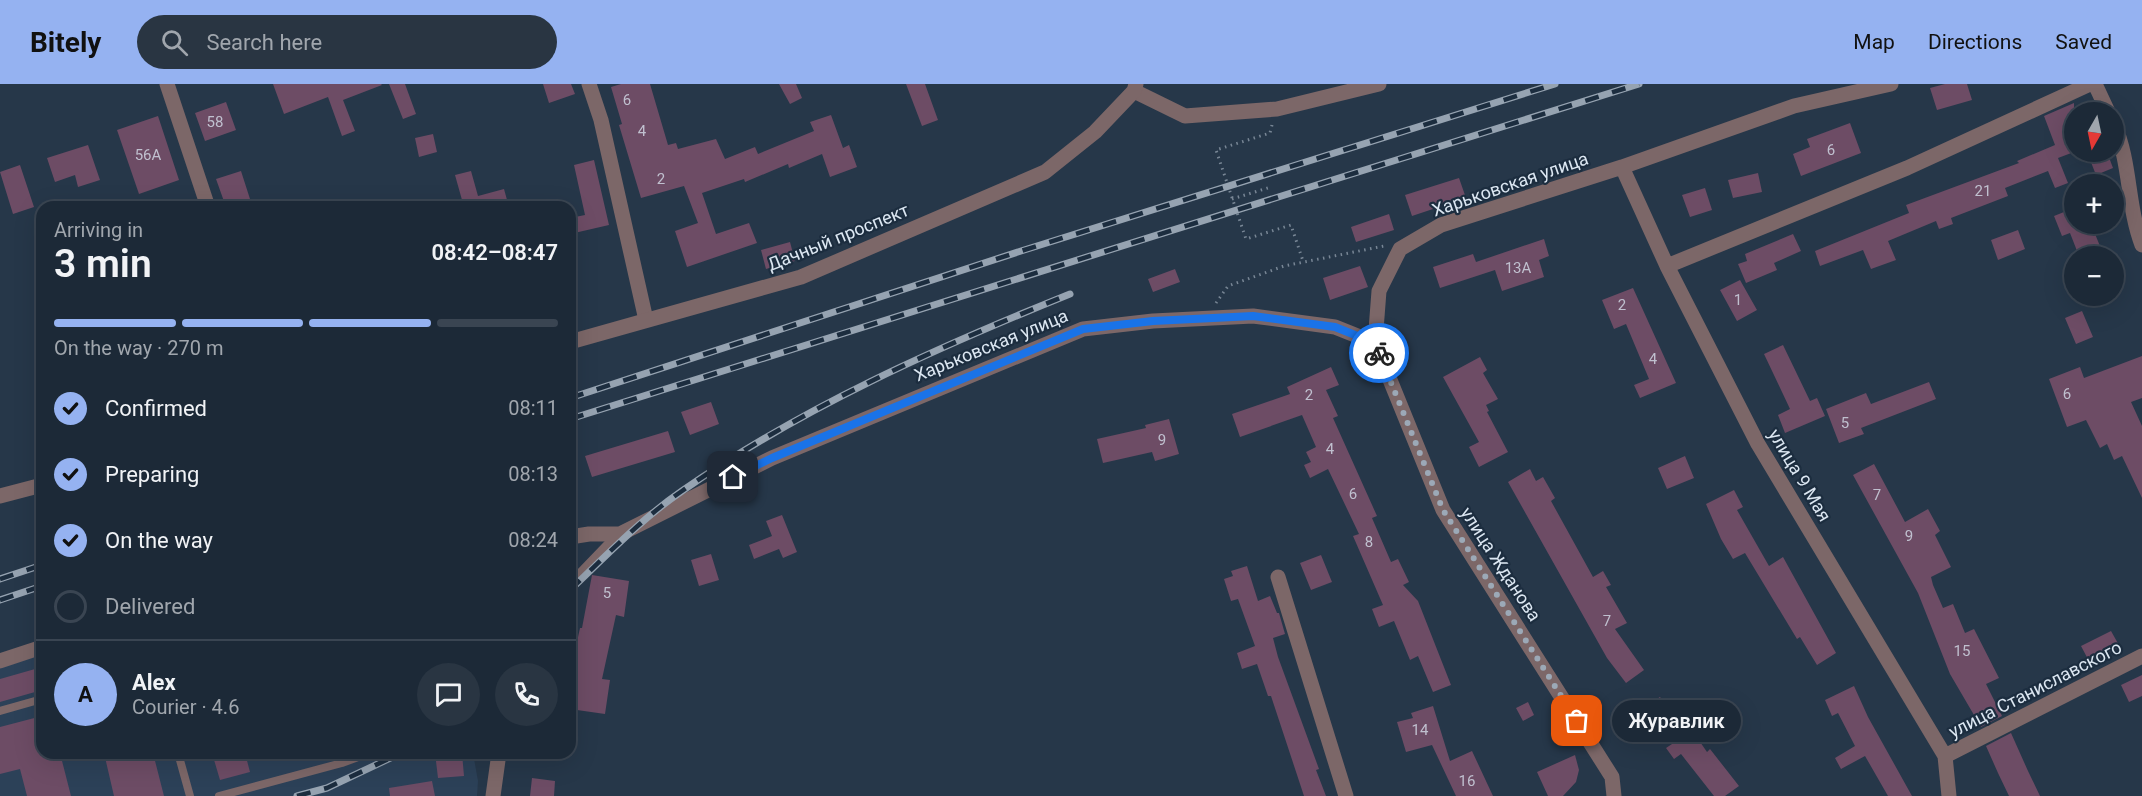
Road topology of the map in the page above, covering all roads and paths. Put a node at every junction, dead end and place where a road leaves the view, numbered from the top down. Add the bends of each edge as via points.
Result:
1 (167, 84) edge
2 (590, 84) edge
3 (1379, 84) edge
4 (1891, 84) edge
5 (2090, 84) edge
6 (2095, 84) edge
7 (1135, 88) edge
8 (2103, 102) edge
9 (1270, 133) dead end
10 (2124, 155) edge
11 (1622, 167) junction
12 (1271, 187) dead end
13 (1232, 199) junction
14 (206, 201) edge
15 (1415, 240) junction
16 (2142, 245) edge
17 (1303, 261) junction
18 (1667, 266) junction
19 (1206, 318) junction
20 (646, 320) junction
21 (576, 340) edge
22 (1375, 343) junction
23 (36, 487) edge
24 (0, 496) edge
25 (620, 534) junction
26 (576, 536) edge
27 (1278, 577) dead end
28 (576, 580) edge
29 (36, 649) edge
30 (2142, 656) edge
31 (0, 661) edge
32 (36, 701) edge
33 (0, 711) edge
34 (1945, 756) junction
35 (180, 759) edge
36 (353, 759) edge
37 (498, 759) edge
38 (190, 796) edge
39 (218, 796) edge
40 (493, 796) edge
41 (1346, 796) edge
42 (1614, 796) edge
43 (1949, 796) edge

1 - 14 street
2 - 20 street
3 - 7 street via 1277,109 1185,116
4 - 11 street, Харьковская улица via 1794,106
5 - 18 street via 1907,168
6 - 8 street
7 - 20 street, Дачный проспект via 1095,132 1045,171 801,277
9 - 13 path via 1216,150
10 - 16 street
11 - 15 street, Харьковская улица via 1441,225
11 - 18 street, улица 9 Мая
12 - 13 path
13 - 17 path via 1246,240 1291,225
15 - 17 path
15 - 22 street, Харьковская улица via 1400,249 1379,291
17 - 19 path via 1228,286
18 - 34 street, улица 9 Мая via 1758,444
19 - 22 street, Харьковская улица via 1253,316 1335,327
19 - 25 street, Харьковская улица via 1083,329 772,458
20 - 21 street, Дачный проспект
22 - 42 street, улица Жданова via 1443,510 1612,777
23 - 24 street
25 - 26 street, Харьковская улица
25 - 28 street
27 - 41 street
29 - 31 street
30 - 34 street, улица Станиславского
32 - 33 lane
34 - 43 street, улица 9 Мая
35 - 38 lane
36 - 39 lane
37 - 40 street

